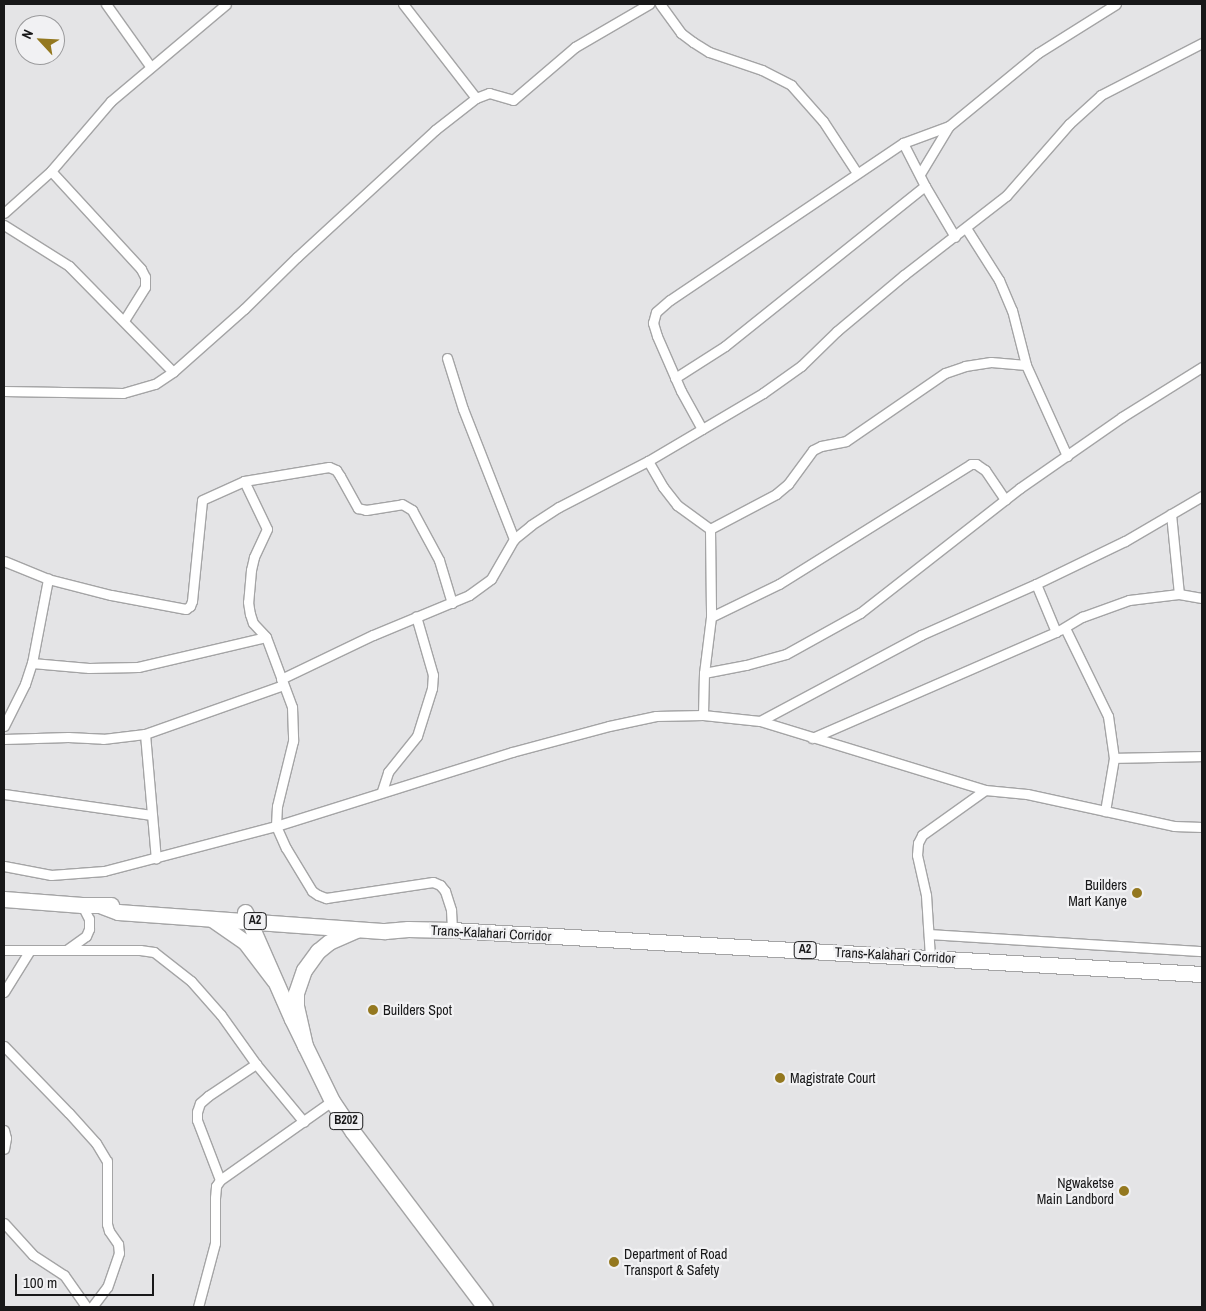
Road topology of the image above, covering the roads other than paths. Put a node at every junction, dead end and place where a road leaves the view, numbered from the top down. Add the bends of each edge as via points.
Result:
1 (106, 4) edge
2 (226, 4) edge
3 (403, 4) edge
4 (649, 4) edge
5 (660, 4) edge
6 (1116, 4) edge
7 (1202, 43) edge
8 (150, 66) junction
9 (476, 98) junction
10 (949, 126) junction
11 (903, 143) junction
12 (51, 171) junction
13 (857, 173) junction
14 (920, 174) junction
15 (925, 186) junction
16 (4, 213) edge
17 (4, 225) edge
18 (966, 228) junction
19 (955, 237) junction
20 (124, 321) junction
21 (447, 358) dead end
22 (1026, 364) junction
23 (1202, 368) edge
24 (173, 372) junction
25 (675, 378) junction
26 (4, 391) edge
27 (702, 429) junction
28 (1067, 456) junction
29 (648, 461) junction
30 (244, 481) junction
31 (1202, 496) edge
32 (1005, 500) junction
33 (1171, 514) junction
34 (710, 529) junction
35 (514, 539) junction
36 (4, 561) edge
37 (48, 578) junction
38 (1036, 584) junction
39 (1179, 594) junction
40 (1202, 598) edge
41 (452, 603) junction
42 (416, 616) junction
43 (711, 617) junction
44 (1065, 628) junction
45 (1056, 632) junction
46 (266, 638) junction
47 (32, 663) junction
48 (704, 673) junction
49 (282, 682) junction
50 (703, 715) junction
51 (760, 721) junction
52 (4, 726) edge
53 (145, 734) junction
54 (812, 738) junction
55 (4, 739) edge
56 (1202, 756) edge
57 (1114, 758) junction
58 (985, 790) junction
59 (382, 791) junction
60 (4, 794) edge
61 (1104, 811) junction
62 (152, 815) junction
63 (276, 826) junction
64 (1202, 827) edge
65 (156, 859) junction
66 (4, 866) edge
67 (4, 899) edge
68 (82, 906) junction
69 (102, 906) junction
70 (247, 916) junction
71 (209, 918) junction
72 (357, 929) junction
73 (408, 929) junction
74 (452, 930) junction
75 (929, 934) junction
76 (4, 950) edge
77 (30, 950) junction
78 (67, 950) junction
79 (1202, 951) edge
80 (930, 957) junction
81 (1202, 974) edge
82 (274, 980) junction
83 (4, 992) edge
84 (4, 1046) edge
85 (305, 1046) junction
86 (256, 1064) junction
87 (332, 1100) junction
88 (304, 1122) junction
89 (4, 1130) edge
90 (4, 1149) edge
91 (220, 1180) junction
92 (4, 1223) edge
93 (86, 1307) edge
94 (92, 1307) edge
95 (198, 1307) edge
96 (485, 1307) edge

1 - 8 street
2 - 8 street
3 - 9 street
4 - 9 street via 575,48 513,100 489,93
5 - 13 street via 681,33 709,52 762,70 791,85 823,121
6 - 10 street via 1038,53
7 - 18 street via 1101,95 1070,124 1006,196
8 - 12 street via 111,101
9 - 24 street via 441,124
10 - 11 street
10 - 14 street
11 - 13 street
11 - 14 street
12 - 16 street
12 - 20 street via 145,277 144,287
13 - 25 street via 656,312 654,328
14 - 15 street
15 - 19 street
15 - 25 street via 732,340
17 - 20 street via 69,266
18 - 19 street
18 - 22 street via 985,255 1009,303
19 - 27 street via 836,331 802,366
20 - 24 street
21 - 35 street via 462,409
22 - 28 street
22 - 34 street via 982,362 945,373 846,440 813,450 788,484 776,494
23 - 28 street via 1152,397
24 - 26 street via 155,384 123,393
25 - 27 street
27 - 29 street
28 - 32 street
29 - 34 street via 662,487 677,505
29 - 35 street via 559,507
30 - 37 street via 202,500 192,601 186,609 111,595
30 - 41 street via 329,467 336,470 358,508 407,506 416,515 439,560
30 - 46 street via 267,529 254,557 248,602 253,623
31 - 33 street
32 - 43 street via 985,470 971,464 779,584
32 - 48 street via 860,613 786,654
33 - 38 street via 1125,541
33 - 39 street
34 - 43 street
35 - 41 street via 491,579
36 - 37 street
37 - 47 street
38 - 45 street
38 - 51 street via 921,635
39 - 40 street
39 - 44 street via 1130,600 1082,617
41 - 42 street
42 - 49 street
42 - 59 street via 433,674 432,688 417,736 388,772
43 - 48 street
44 - 45 street
44 - 57 street via 1108,716
45 - 54 street
46 - 47 street via 138,666 89,668
46 - 49 street
47 - 52 street
48 - 50 street
49 - 53 street
49 - 63 street via 292,707 292,742 277,806
50 - 51 street
50 - 59 street via 656,716 609,726
51 - 54 street
53 - 55 street via 103,739
53 - 62 street
54 - 58 street
56 - 57 street
57 - 61 street
58 - 61 street via 1027,794
58 - 75 street via 922,834 918,843
59 - 63 street
60 - 62 street
61 - 64 street via 1174,826
62 - 65 street
63 - 65 street
63 - 74 street via 286,848 318,895 326,898 433,882 446,891
65 - 66 street via 73,876 30,873
67 - 68 main road, Trans-Kalahari Corridor / A2
68 - 69 main road, Trans-Kalahari Corridor / A2
68 - 78 street via 89,919 89,929 86,936
69 - 70 main road, Trans-Kalahari Corridor / A2 via 118,903
69 - 71 main road, Trans-Kalahari Corridor / A2 via 118,912
70 - 71 main road, Trans-Kalahari Corridor / A2
70 - 72 main road, Trans-Kalahari Corridor / A2
70 - 73 main road, Trans-Kalahari Corridor / A2 via 386,923
70 - 82 main road, B202
71 - 82 main road via 246,942
72 - 73 main road, Trans-Kalahari Corridor / A2
72 - 85 main road via 329,942 304,970 296,993 296,1006
73 - 74 main road, Trans-Kalahari Corridor / A2
74 - 80 main road, Trans-Kalahari Corridor / A2
75 - 79 street
75 - 80 street
76 - 77 street
77 - 78 street
77 - 83 street
78 - 86 street via 154,952 192,982 221,1015
80 - 81 main road, Trans-Kalahari Corridor / A2
82 - 85 main road, B202
84 - 94 street via 76,1121 107,1161 107,1224 118,1244 119,1253 107,1287
85 - 87 main road, B202
86 - 88 street
86 - 91 street via 208,1096 200,1103 197,1112 197,1120
87 - 88 street
87 - 96 main road, B202
88 - 91 street
89 - 90 street
91 - 95 street via 215,1198 215,1243
92 - 93 street via 32,1254 64,1275

